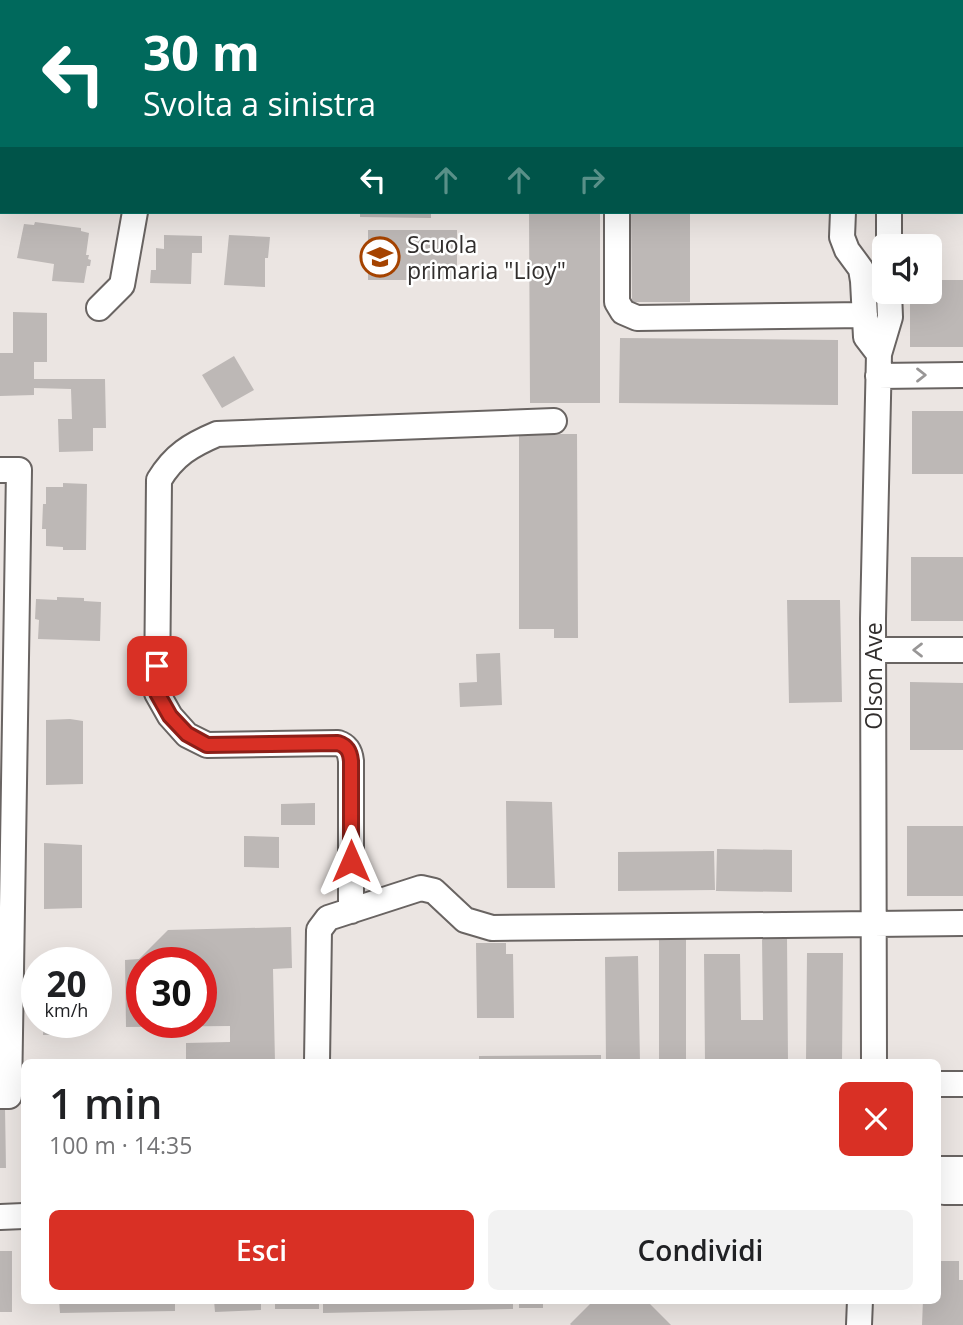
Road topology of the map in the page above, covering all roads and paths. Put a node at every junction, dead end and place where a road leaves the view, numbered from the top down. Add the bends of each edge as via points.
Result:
1 (135, 214) edge
2 (617, 214) edge
3 (843, 214) edge
4 (889, 214) edge
5 (889, 234) edge
6 (890, 304) edge
7 (99, 309) dead end
8 (865, 315) junction
9 (879, 365) junction
10 (963, 375) edge
11 (554, 421) dead end
12 (0, 470) edge
13 (873, 650) junction
14 (963, 650) edge
15 (351, 911) junction
16 (963, 923) edge
17 (874, 926) junction
18 (317, 1059) edge
19 (874, 1059) edge
20 (941, 1084) edge
21 (963, 1084) edge
22 (0, 1096) edge
23 (941, 1169) edge
24 (963, 1169) edge
25 (941, 1190) edge
26 (963, 1192) edge
27 (21, 1216) edge
28 (0, 1217) edge
29 (860, 1304) edge
30 (859, 1325) edge

1 - 7 street via 122,285
2 - 8 street via 617,302 623,312 637,318
3 - 8 street via 842,237 861,269
4 - 5 street
6 - 9 street, Olson Ave
8 - 9 street via 866,337
9 -> 10 street
9 - 13 street, Olson Ave
11 - 15 street via 217,434 182,451 159,480 157,693 187,734 207,745 345,746 351,761
12 - 22 street via 19,470 9,1096
14 -> 13 street
13 - 17 street, Olson Ave
15 - 17 street via 421,888 434,891 465,920 492,928
15 - 18 street via 328,918 318,930
16 - 17 street
17 - 19 street, Olson Ave
20 - 21 street
23 - 24 street
25 - 26 street
27 - 28 street
29 - 30 street

